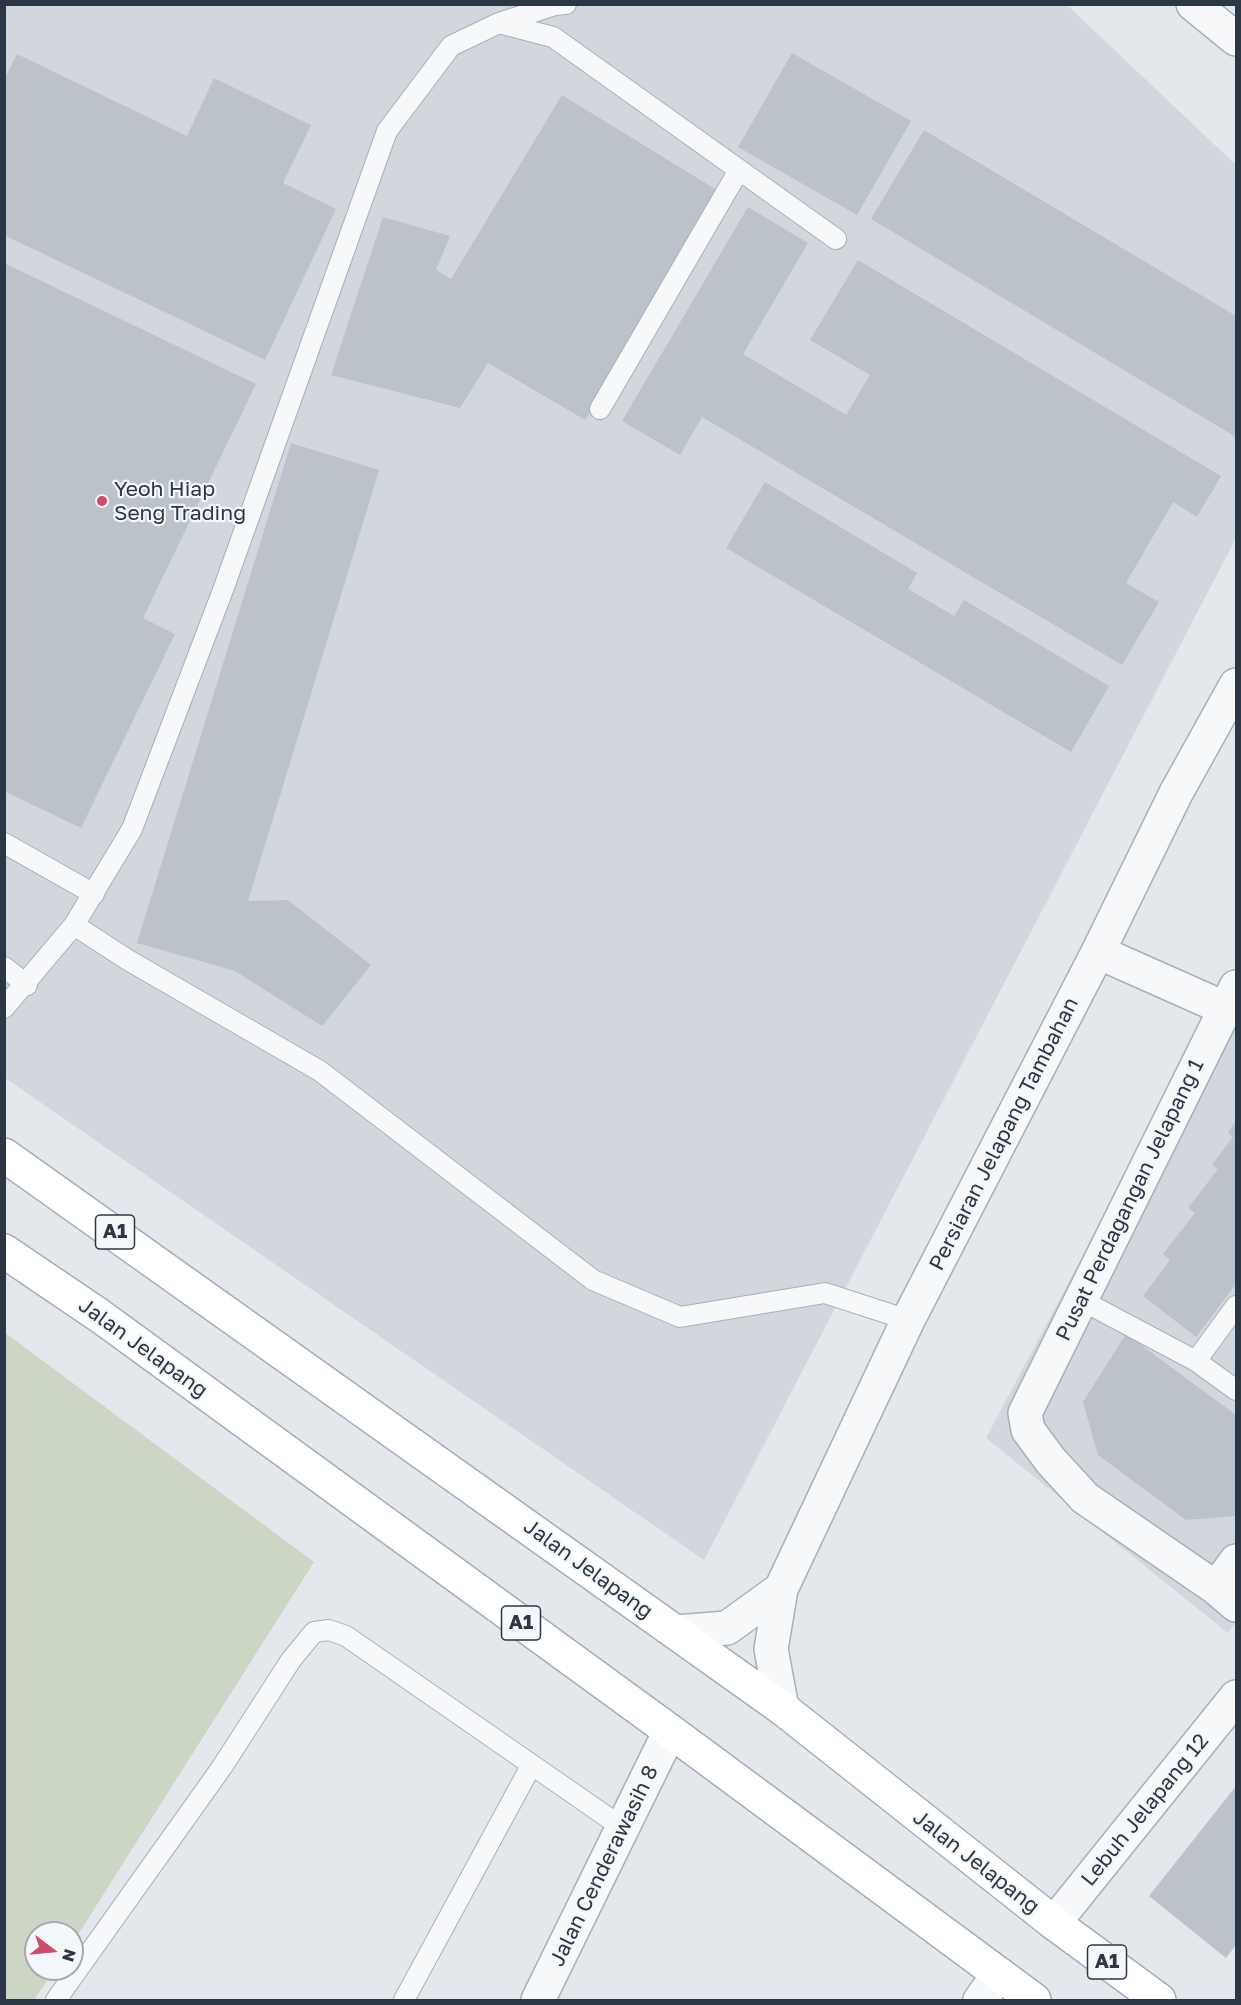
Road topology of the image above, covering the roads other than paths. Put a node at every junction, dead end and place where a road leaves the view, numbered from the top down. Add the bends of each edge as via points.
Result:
1 (566, 4) edge
2 (1196, 6) edge
3 (499, 23) junction
4 (1236, 39) edge
5 (739, 170) junction
6 (836, 239) dead end
7 (600, 409) dead end
8 (1236, 685) edge
9 (4, 843) edge
10 (94, 894) junction
11 (75, 925) junction
12 (1098, 952) junction
13 (4, 967) edge
14 (27, 985) junction
15 (1230, 998) edge
16 (4, 1008) edge
17 (4, 1155) edge
18 (4, 1251) edge
19 (1081, 1300) junction
20 (1236, 1306) edge
21 (908, 1320) junction
22 (1196, 1361) junction
23 (1236, 1390) edge
24 (1236, 1561) edge
25 (781, 1589) junction
26 (1226, 1596) edge
27 (676, 1632) junction
28 (1236, 1697) edge
29 (782, 1708) junction
30 (670, 1731) junction
31 (531, 1766) junction
32 (623, 1828) junction
33 (1054, 1923) junction
34 (999, 1974) junction
35 (56, 2001) edge
36 (404, 2001) edge
37 (538, 2001) edge
38 (980, 2001) edge
39 (1034, 2001) edge
40 (1159, 2001) edge

1 - 3 lane
2 - 4 street
3 - 5 lane via 553,38
3 - 10 lane via 451,46 387,131 180,706 132,829
5 - 6 lane
5 - 7 lane
8 - 12 street, Persiaran Jelapang Tambahan via 1176,793
9 - 10 lane
10 - 11 lane
11 - 14 lane
11 - 21 lane via 320,1071 592,1280 680,1317 825,1293
12 - 15 street
12 - 21 street, Persiaran Jelapang Tambahan
13 - 14 lane
14 - 16 lane
15 - 19 street, Pusat Perdagangan Jelapang 1
17 - 27 main road, Jalan Jelapang / A1
18 - 30 main road, Jalan Jelapang / A1 via 100,1316
19 - 22 lane
19 - 26 street, Pusat Perdagangan Jelapang 1 via 1025,1413 1028,1430 1085,1498
20 - 22 lane
21 - 25 street, Persiaran Jelapang Tambahan
22 - 23 lane
24 - 26 street
25 - 27 street, Persiaran Jelapang Tambahan via 727,1628
25 - 29 street, Persiaran Jelapang Tambahan via 771,1649
27 - 29 main road, Jalan Jelapang / A1
28 - 33 street, Lebuh Jelapang 12
29 - 33 main road, Jalan Jelapang / A1
30 - 32 street, Jalan Cenderawasih 8
30 - 34 main road, Jalan Jelapang / A1
31 - 32 lane
31 - 35 lane via 346,1636 329,1630 314,1632
31 - 36 lane
32 - 37 street, Jalan Cenderawasih 8
33 - 40 main road, Jalan Jelapang / A1
34 - 38 street
34 - 39 main road, Jalan Jelapang / A1

